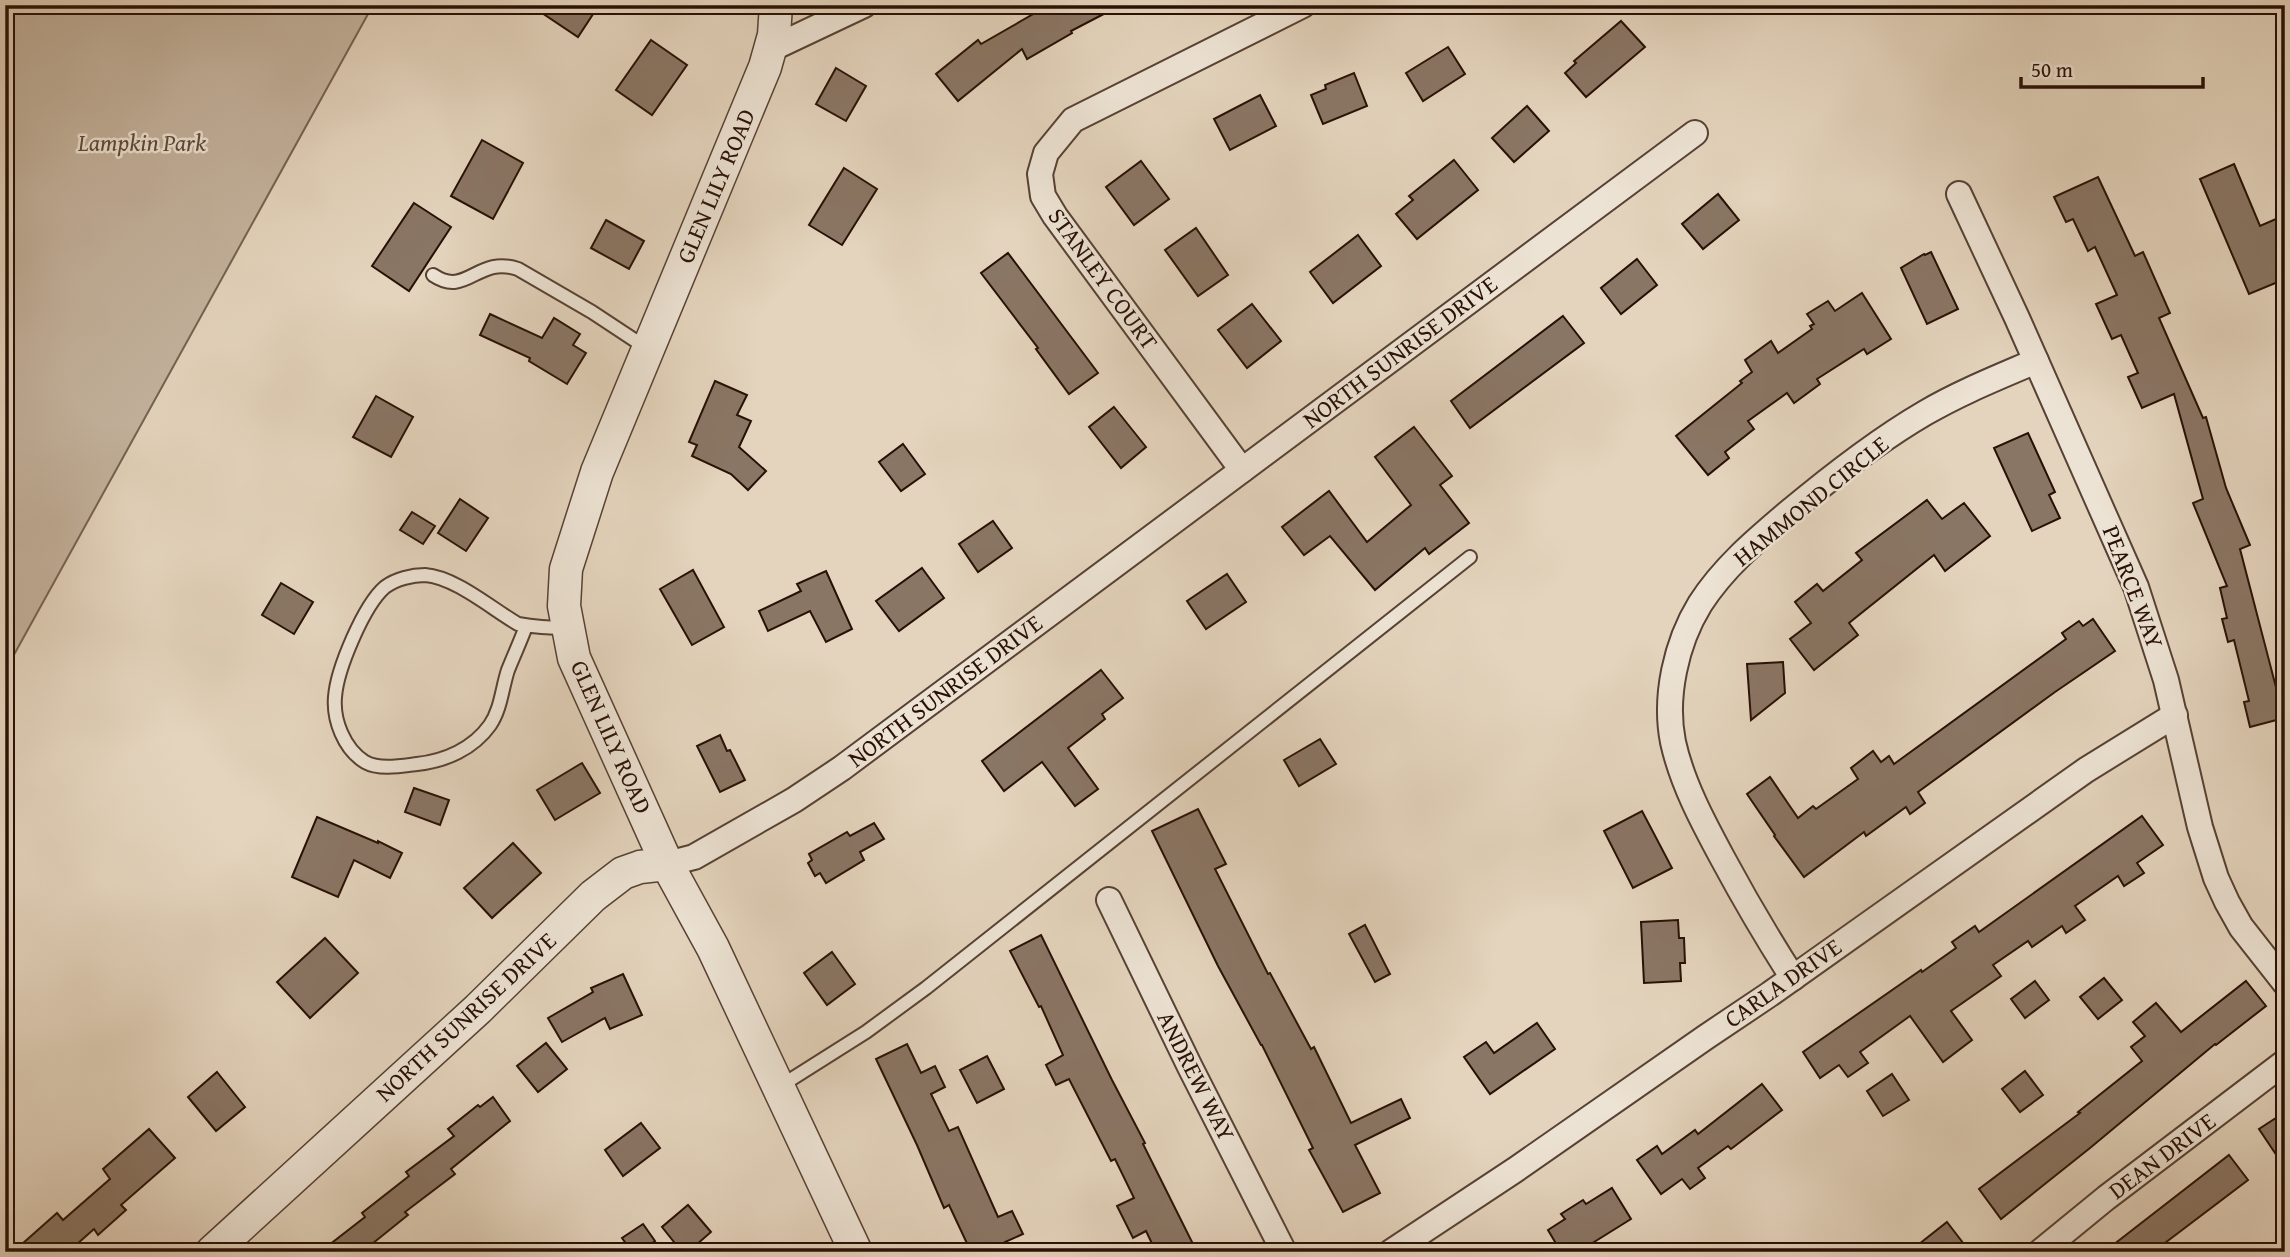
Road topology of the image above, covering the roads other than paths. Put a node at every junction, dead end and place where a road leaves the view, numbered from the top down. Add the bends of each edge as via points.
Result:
1 (776, 5) edge
2 (864, 5) edge
3 (1303, 5) edge
4 (771, 49) junction
5 (1695, 134) dead end
6 (1959, 194) dead end
7 (433, 275) dead end
8 (649, 349) junction
9 (2036, 361) junction
10 (1242, 470) junction
11 (1470, 557) dead end
12 (526, 626) junction
13 (568, 628) junction
14 (2175, 715) junction
15 (667, 864) junction
16 (1109, 900) dead end
17 (1793, 978) junction
18 (2285, 984) edge
19 (2285, 1062) edge
20 (778, 1087) junction
21 (212, 1252) edge
22 (856, 1252) edge
23 (1284, 1252) edge
24 (1391, 1252) edge
25 (2040, 1252) edge

1 - 4 street, GLEN LILY ROAD
2 - 4 street
3 - 10 street, STANLEY COURT via 1073,120 1046,153 1040,174 1043,196 1055,216
4 - 8 street, GLEN LILY ROAD
5 - 10 street, NORTH SUNRISE DRIVE
6 - 9 street, PEARCE WAY
7 - 8 lane via 452,283 492,266 507,265
8 - 13 street, GLEN LILY ROAD via 597,472 566,569
9 - 14 street, PEARCE WAY via 2136,587
9 - 17 street, HAMMOND CIRCLE via 1925,413 1828,481 1731,564 1713,584 1686,631 1672,684 1670,713 1681,769 1703,823
10 - 15 street, NORTH SUNRISE DRIVE via 842,768 694,857
11 - 20 lane via 926,988
12 - 12 lane via 451,581 426,575 387,586 362,616 341,672 335,698 338,723 349,749 367,763 389,767 457,754 475,742 490,725 501,701
12 - 13 lane
13 - 15 street, GLEN LILY ROAD via 574,658
14 - 17 street, CARLA DRIVE via 2036,804
14 - 18 street, PEARCE WAY via 2216,878 2241,927
15 - 20 street, GLEN LILY ROAD via 713,948
15 - 21 street, NORTH SUNRISE DRIVE via 623,873 593,896 478,1009
16 - 23 street, ANDREW WAY
17 - 24 street, CARLA DRIVE
19 - 25 street, DEAN DRIVE
20 - 22 street, GLEN LILY ROAD

